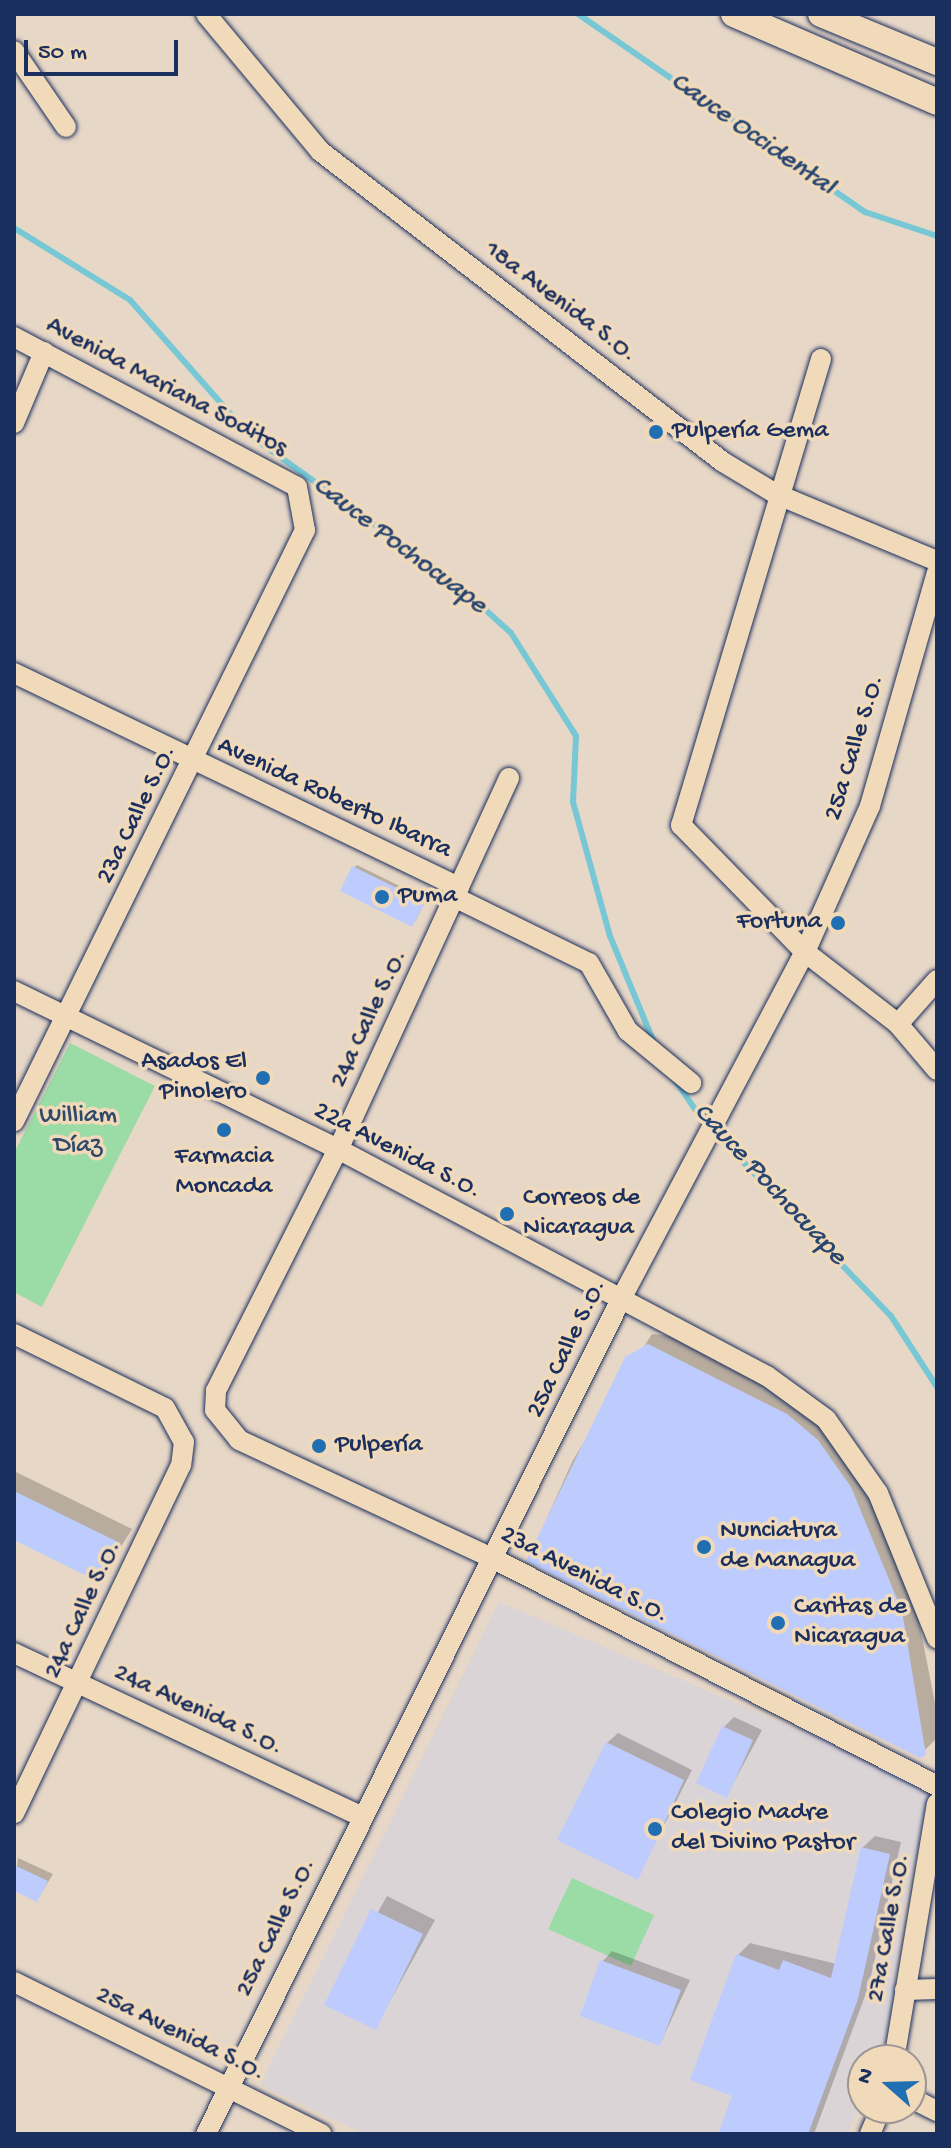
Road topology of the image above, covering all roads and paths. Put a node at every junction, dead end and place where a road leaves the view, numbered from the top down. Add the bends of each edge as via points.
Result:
1 (206, 14) edge
2 (734, 14) edge
3 (821, 14) edge
4 (14, 51) edge
5 (937, 62) edge
6 (937, 102) edge
7 (66, 127) dead end
8 (14, 337) edge
9 (44, 352) junction
10 (821, 359) dead end
11 (14, 423) edge
12 (776, 494) junction
13 (305, 530) joint
14 (937, 561) edge
15 (937, 572) edge
16 (14, 673) edge
17 (194, 762) junction
18 (509, 778) dead end
19 (457, 892) junction
20 (805, 952) junction
21 (937, 980) edge
22 (14, 991) edge
23 (68, 1017) junction
24 (898, 1024) junction
25 (937, 1070) edge
26 (691, 1083) dead end
27 (14, 1121) edge
28 (338, 1149) junction
29 (621, 1299) junction
30 (14, 1334) edge
31 (215, 1410) joint
32 (494, 1559) junction
33 (937, 1638) edge
34 (14, 1653) edge
35 (78, 1683) junction
36 (937, 1786) edge
37 (937, 1804) edge
38 (14, 1813) edge
39 (360, 1816) junction
40 (934, 1855) edge
41 (14, 1982) edge
42 (937, 1989) edge
43 (905, 1990) junction
44 (897, 2044) edge
45 (229, 2087) junction
46 (206, 2134) edge
47 (322, 2134) edge

1 - 12 street, 18a Avenida S.O. via 268,97 368,192 723,462
2 - 6 main road
3 - 5 main road
4 - 7 street
8 - 9 street, Avenida Mariana Soditos
9 - 11 street
9 - 13 street, Avenida Mariana Soditos via 297,487
10 - 12 street
12 - 14 street, 18a Avenida S.O.
12 - 20 street via 681,825
13 - 17 street, 23a Calle S.O.
15 - 20 street, 25a Calle S.O. via 870,806
16 - 17 street, Avenida Roberto Ibarra
17 - 19 street, Avenida Roberto Ibarra
17 - 23 street, 23a Calle S.O.
18 - 19 street, 24a Calle S.O.
19 - 26 street, Avenida Roberto Ibarra via 589,963 628,1031
19 - 28 street, 24a Calle S.O.
20 - 24 street
20 - 29 street, 25a Calle S.O.
21 - 24 street
22 - 23 street, 22a Avenida S.O.
23 - 27 street, 23a Calle S.O.
23 - 28 street, 22a Avenida S.O.
24 - 25 street
28 - 29 street, 22a Avenida S.O.
28 - 31 street, 24a Calle S.O. via 216,1391
29 - 32 street, 25a Calle S.O.
29 - 33 street, 22a Avenida S.O. via 767,1376 826,1419 878,1493
30 - 35 street, 24a Calle S.O. via 165,1408 181,1425 181,1465
31 - 32 street, 23a Avenida S.O. via 239,1440
32 - 36 street, 23a Avenida S.O.
32 - 39 street, 25a Calle S.O.
34 - 35 street, 24a Avenida S.O.
35 - 38 street, 24a Calle S.O.
35 - 39 street, 24a Avenida S.O.
37 - 40 street, 27a Calle S.O.
39 - 45 street, 25a Calle S.O.
40 - 43 street, 27a Calle S.O.
41 - 45 street, 25a Avenida S.O.
42 - 43 street
43 - 44 street, 27a Calle S.O.
45 - 46 street, 25a Calle S.O.
45 - 47 street, 25a Avenida S.O.

